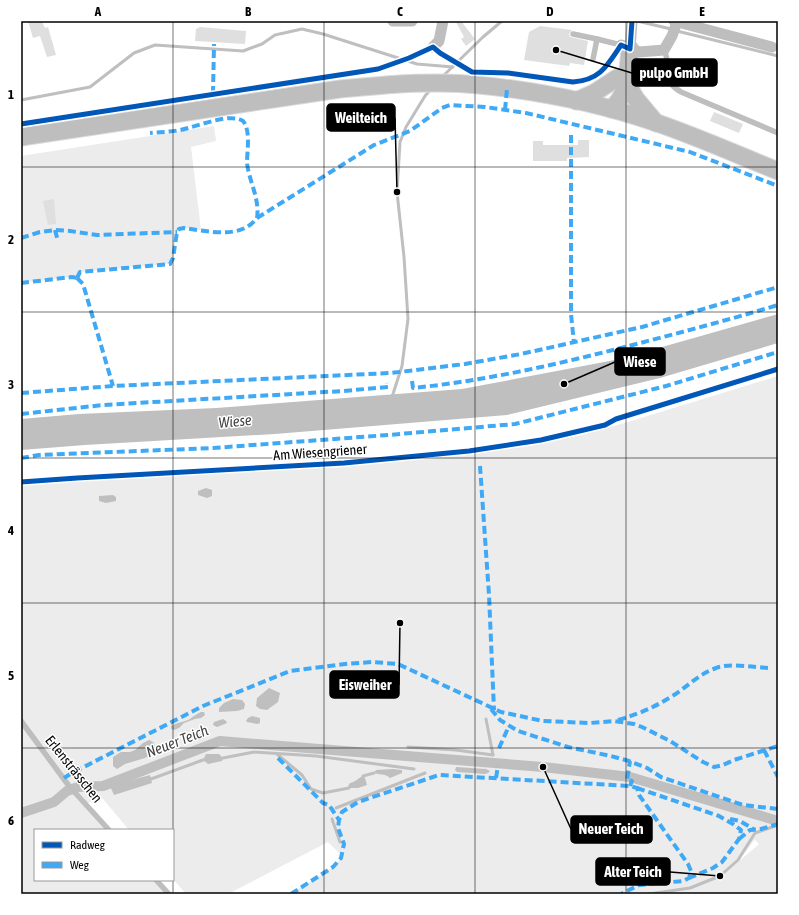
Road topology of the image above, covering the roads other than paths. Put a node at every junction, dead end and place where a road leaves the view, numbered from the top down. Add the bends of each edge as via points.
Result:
1 (394, 21) edge
2 (412, 21) edge
3 (443, 21) edge
4 (675, 21) edge
5 (632, 23) edge
6 (574, 34) dead end
7 (597, 39) junction
8 (433, 47) dead end
9 (772, 47) dead end
10 (664, 50) junction
11 (627, 51) junction
12 (593, 59) dead end
13 (508, 73) dead end
14 (622, 81) junction
15 (576, 101) junction
16 (611, 109) junction
17 (656, 123) junction
18 (778, 134) edge
19 (21, 137) edge
20 (778, 171) edge
21 (616, 419) dead end
22 (21, 482) edge
23 (21, 721) edge
24 (108, 829) edge
25 (157, 881) edge
26 (169, 894) edge

1 - 2 street
3 - 8 street via 439,41
4 - 9 street
4 - 10 street via 672,36
5 - 11 street
6 - 7 lane
7 - 11 lane
7 - 12 lane
10 - 11 street
10 - 18 lane via 668,56 670,80 681,92
11 - 13 lane via 597,75 580,82
11 - 14 main road
14 - 15 main road
14 - 16 main road via 623,95
14 - 17 main road
15 - 16 main road
15 - 19 main road via 479,84 428,83 340,89
16 - 17 main road
17 - 20 main road
21 - 22 lane, Am Wiesengriener via 605,425 542,440 469,450 344,463
23 - 24 lane, Erlensträsschen via 74,793
25 - 26 lane

